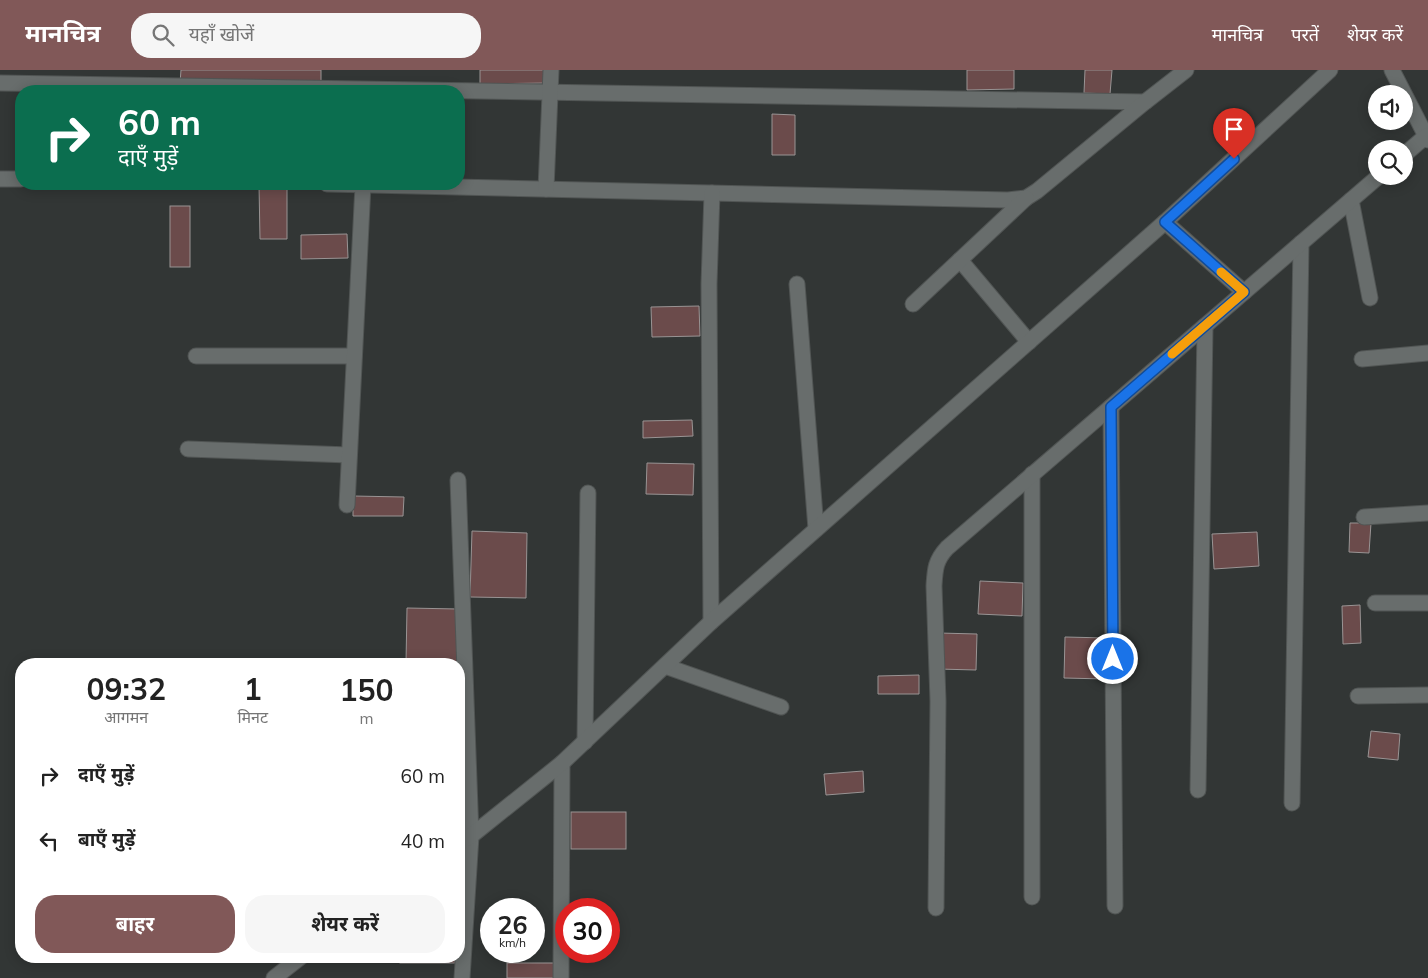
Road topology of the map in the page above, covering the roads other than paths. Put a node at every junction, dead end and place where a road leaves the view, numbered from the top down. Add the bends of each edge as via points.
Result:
1 (551, 70) edge
2 (1186, 70) edge
3 (1330, 70) edge
4 (1392, 70) edge
5 (0, 83) edge
6 (110, 85) edge
7 (465, 91) edge
8 (551, 93) junction
9 (1145, 102) junction
10 (1427, 138) edge
11 (1413, 148) edge
12 (0, 179) edge
13 (15, 179) edge
14 (1368, 185) edge
15 (465, 187) edge
16 (546, 189) junction
17 (363, 190) edge
18 (712, 193) junction
19 (1026, 198) junction
20 (1351, 200) junction
21 (1165, 222) junction
22 (1301, 243) junction
23 (960, 260) junction
24 (797, 284) dead end
25 (1244, 292) junction
26 (1370, 298) dead end
27 (913, 304) dead end
28 (1204, 326) junction
29 (1029, 342) junction
30 (1428, 353) edge
31 (196, 356) dead end
32 (354, 356) junction
33 (1362, 359) dead end
34 (1111, 407) junction
35 (188, 450) dead end
36 (349, 455) junction
37 (1032, 474) junction
38 (458, 480) dead end
39 (588, 493) dead end
40 (347, 505) dead end
41 (1428, 513) edge
42 (1364, 517) dead end
43 (816, 530) junction
44 (1374, 603) dead end
45 (1428, 603) edge
46 (711, 622) junction
47 (461, 658) edge
48 (665, 666) junction
49 (1428, 695) edge
50 (1358, 696) dead end
51 (780, 707) dead end
52 (585, 742) junction
53 (562, 763) junction
54 (1198, 790) dead end
55 (1292, 803) dead end
56 (465, 839) edge
57 (1032, 897) dead end
58 (1115, 906) dead end
59 (936, 908) dead end
60 (293, 963) edge
61 (462, 963) edge
62 (274, 978) edge
63 (462, 978) edge
64 (561, 978) edge

1 - 8 street
2 - 9 street
3 - 21 street
4 - 10 street
5 - 6 street
7 - 8 street
8 - 9 street
8 - 16 street
9 - 19 street
10 - 11 street
12 - 13 street
14 - 20 street
15 - 16 street
16 - 18 street
17 - 32 street
18 - 19 street
18 - 46 street via 709,284
19 - 23 street
20 - 22 street
20 - 26 street
21 - 25 street
21 - 29 street
22 - 25 street
22 - 55 street
23 - 27 street
23 - 29 street
24 - 43 street
25 - 28 street
28 - 34 street
28 - 54 street
29 - 43 street
30 - 33 street
31 - 32 street
32 - 36 street
34 - 37 street
34 - 58 street
35 - 36 street
36 - 40 street
37 - 57 street
37 - 59 street via 947,548 939,557 935,570 938,701
38 - 47 street
39 - 52 street
41 - 42 street
43 - 46 street
44 - 45 street
46 - 48 street
48 - 51 street
48 - 52 street
49 - 50 street
52 - 53 street
53 - 56 street
53 - 64 street
60 - 62 street
61 - 63 street

